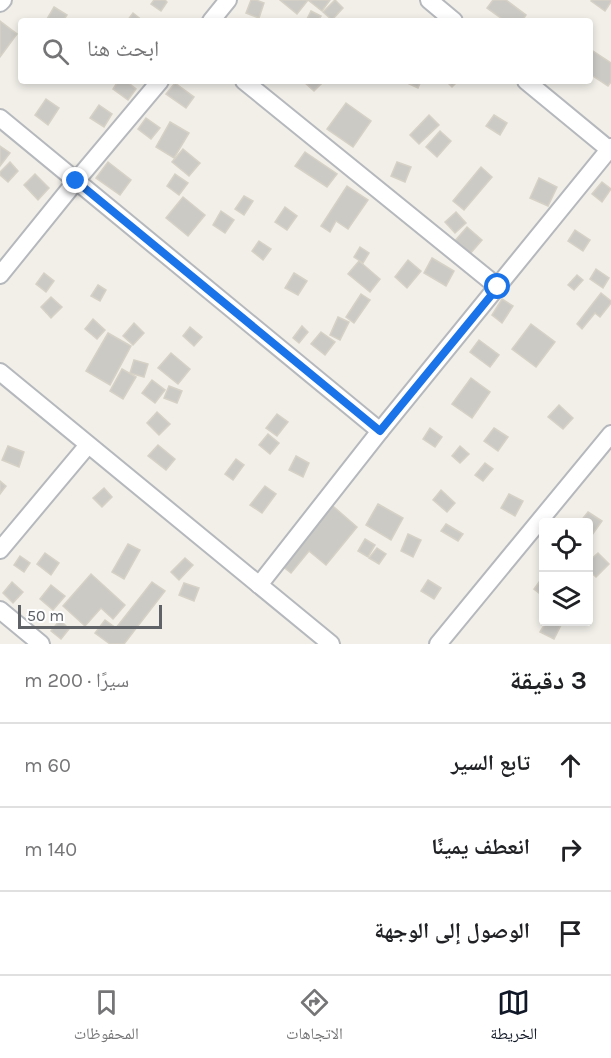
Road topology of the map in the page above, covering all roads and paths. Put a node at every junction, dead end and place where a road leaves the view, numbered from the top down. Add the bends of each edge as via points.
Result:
1 (228, 0) edge
2 (429, 0) edge
3 (213, 18) edge
4 (450, 18) edge
5 (157, 84) edge
6 (248, 84) edge
7 (530, 84) edge
8 (0, 118) edge
9 (610, 150) edge
10 (76, 181) junction
11 (0, 274) edge
12 (498, 287) junction
13 (0, 372) edge
14 (380, 431) junction
15 (610, 437) edge
16 (88, 445) junction
17 (0, 550) edge
18 (259, 585) junction
19 (0, 610) edge
20 (41, 644) edge
21 (331, 644) edge
22 (438, 644) edge

1 - 3 street
2 - 4 street
5 - 10 street
6 - 12 street
7 - 9 street
8 - 10 street
9 - 12 street
10 - 11 street
10 - 14 street
12 - 14 street
13 - 16 street
14 - 18 street
15 - 22 street
16 - 17 street
16 - 18 street
18 - 21 street
19 - 20 street

